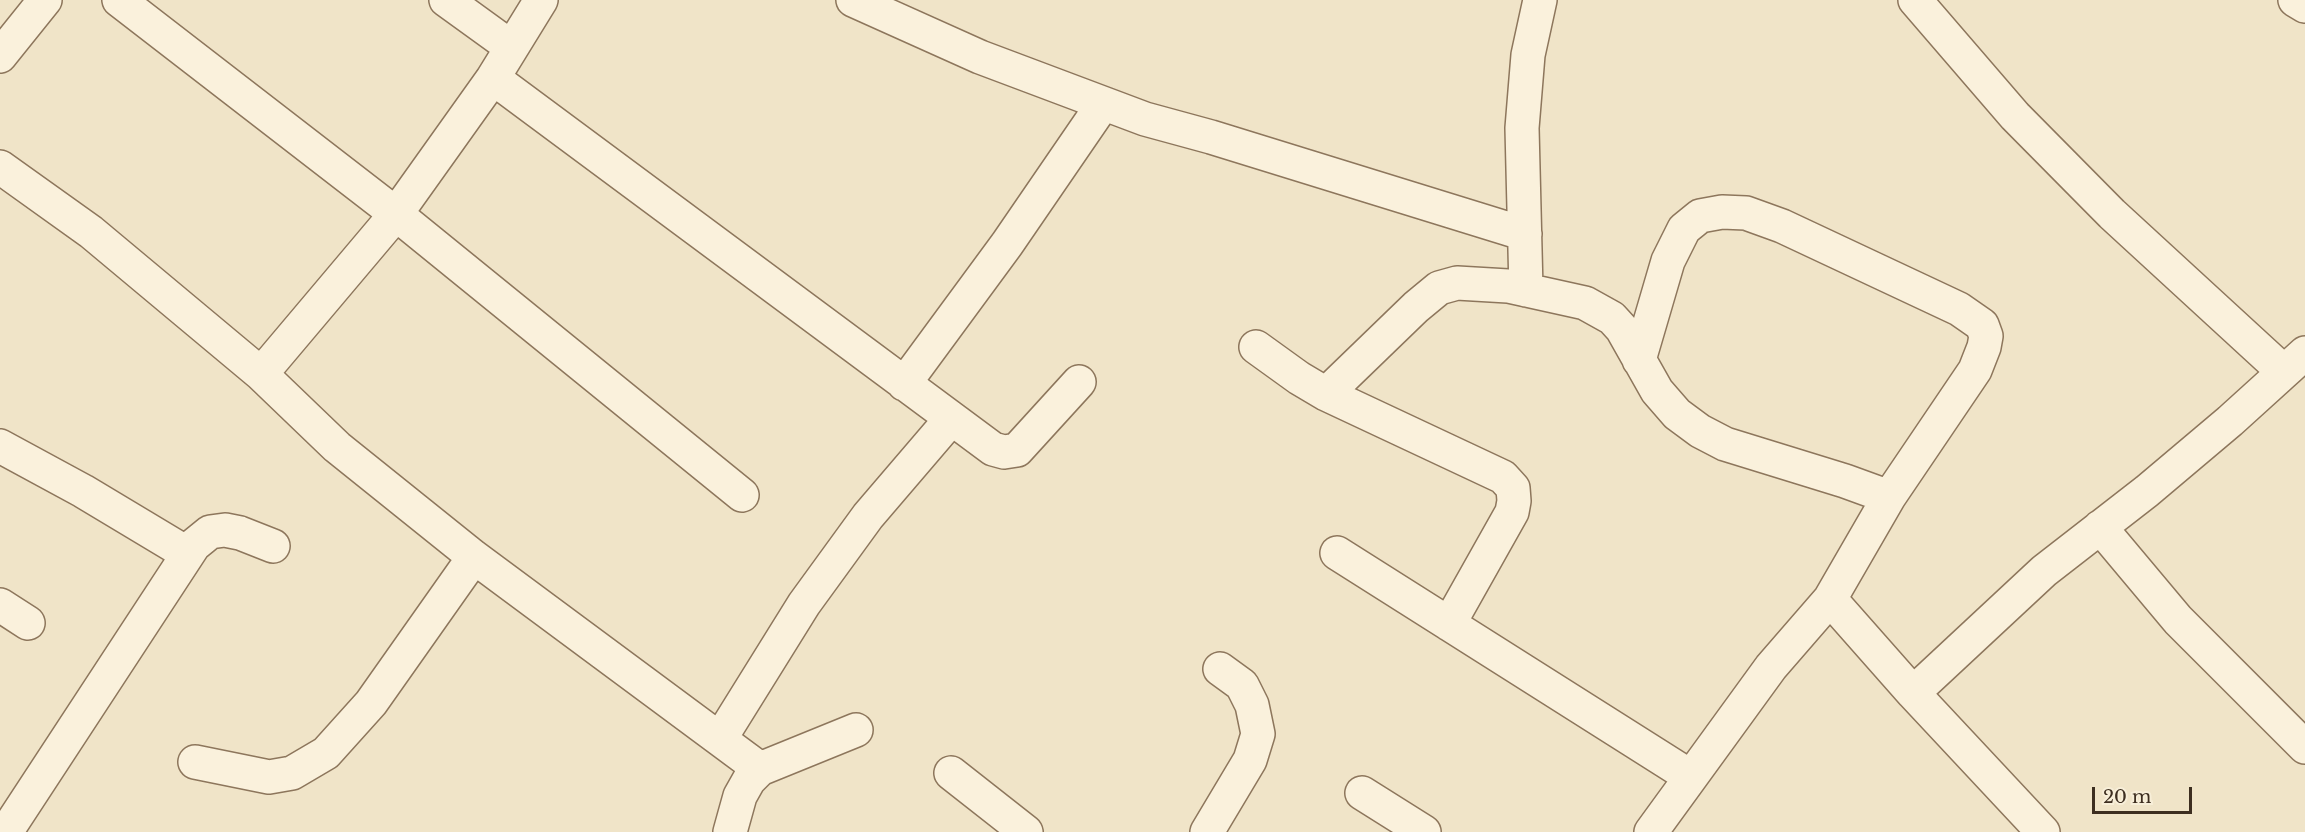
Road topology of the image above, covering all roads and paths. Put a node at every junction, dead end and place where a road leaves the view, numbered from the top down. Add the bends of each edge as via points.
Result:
1 (45, 0) edge
2 (119, 0) edge
3 (446, 0) edge
4 (541, 0) edge
5 (853, 0) edge
6 (1540, 0) edge
7 (1915, 0) edge
8 (2295, 0) edge
9 (2305, 6) edge
10 (511, 47) junction
11 (0, 56) edge
12 (493, 78) junction
13 (1103, 104) junction
14 (0, 167) edge
15 (396, 214) junction
16 (1525, 234) junction
17 (1526, 290) junction
18 (1256, 347) dead end
19 (1639, 360) junction
20 (2294, 363) edge
21 (261, 374) junction
22 (1079, 382) dead end
23 (904, 384) junction
24 (1326, 394) junction
25 (951, 419) junction
26 (0, 446) edge
27 (742, 495) dead end
28 (1889, 497) junction
29 (2100, 527) junction
30 (273, 546) dead end
31 (1337, 553) dead end
32 (188, 554) junction
33 (474, 557) junction
34 (1830, 599) junction
35 (0, 604) edge
36 (28, 623) dead end
37 (1449, 624) junction
38 (1220, 669) dead end
39 (1913, 693) junction
40 (856, 730) dead end
41 (720, 739) junction
42 (2305, 747) edge
43 (195, 762) dead end
44 (760, 769) junction
45 (951, 773) dead end
46 (1691, 777) junction
47 (1362, 793) dead end
48 (6, 832) edge
49 (730, 832) edge
50 (1026, 832) edge
51 (1207, 832) edge
52 (1424, 832) edge
53 (1651, 832) edge
54 (2043, 832) edge

1 - 11 street
2 - 15 street
3 - 10 street
4 - 10 street
5 - 13 street via 980,57
6 - 16 street via 1528,55 1522,128
7 - 20 street via 2015,116 2112,214
8 - 9 street
10 - 12 street
12 - 15 street
12 - 23 street
13 - 16 street
13 - 23 street
14 - 21 street via 91,232
15 - 21 street
15 - 27 street
16 - 17 street
17 - 19 street via 1585,303 1612,318
17 - 24 street via 1457,284 1439,288
18 - 24 street
19 - 28 street via 1657,391 1677,414 1700,431 1725,444
19 - 28 street via 1668,261 1684,229 1700,216 1722,212 1746,213 1782,226 1959,309 1982,325 1984,347 1974,370
20 - 29 street via 2222,428
21 - 33 street via 338,447
22 - 25 street via 1017,450 993,449
23 - 25 street
24 - 37 street via 1503,477 1513,489 1508,520
25 - 41 street via 868,516 804,604
26 - 32 street
28 - 34 street
29 - 39 street via 2044,571
29 - 42 street via 2178,620
30 - 32 street via 240,533 218,531 210,532
31 - 37 street
32 - 48 street
33 - 41 street
33 - 43 street via 371,703 326,753 292,773 269,777
34 - 39 street
34 - 46 street via 1771,667
35 - 36 street
37 - 46 street
38 - 51 street via 1242,685 1252,705 1258,734 1250,760
39 - 54 street
40 - 44 street
41 - 44 street
44 - 49 street via 740,796
45 - 50 street
46 - 53 street
47 - 52 street

